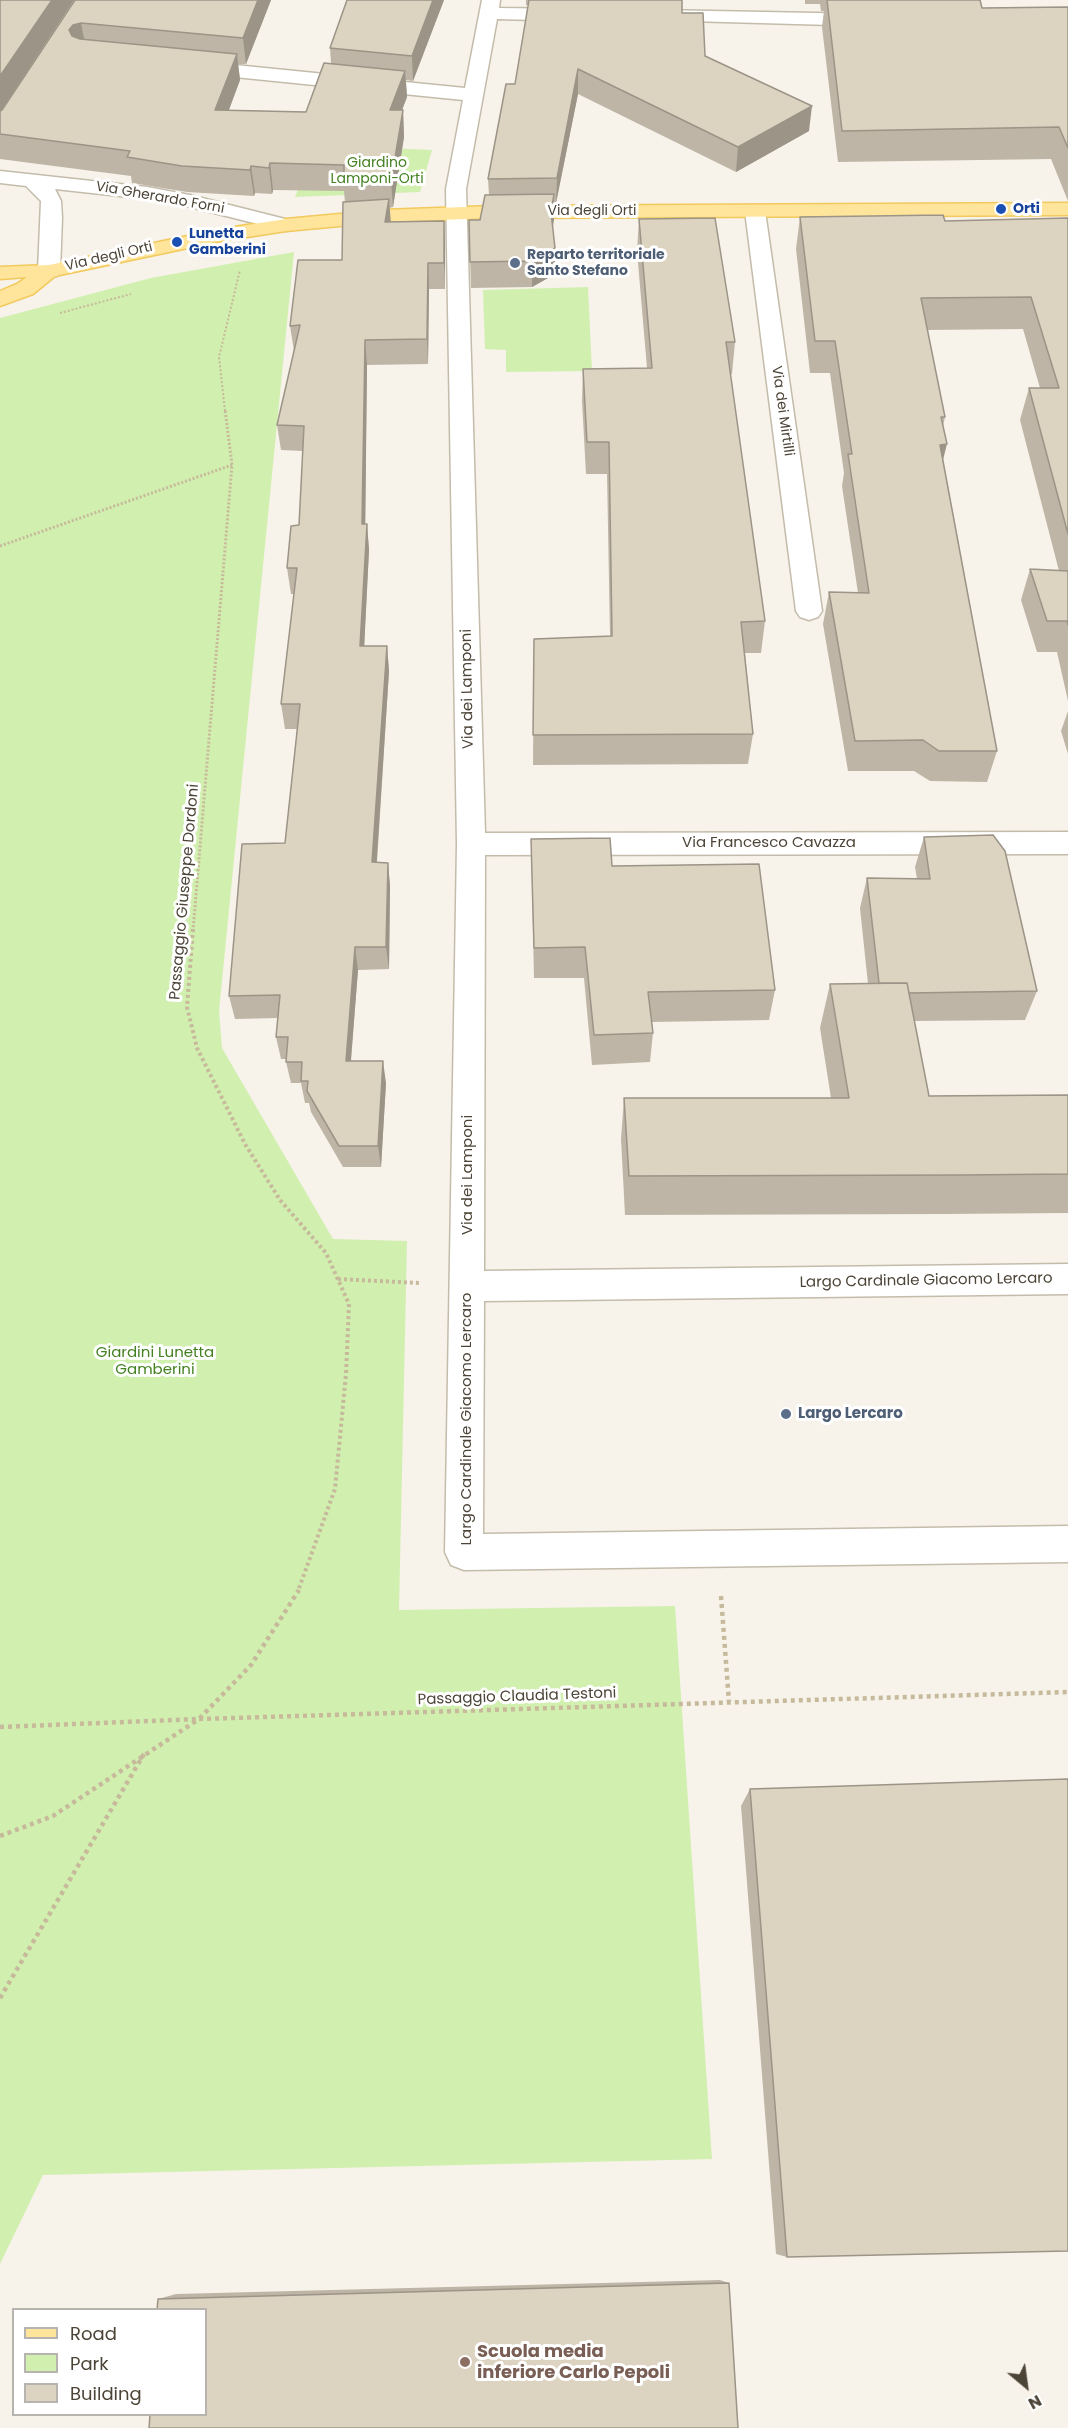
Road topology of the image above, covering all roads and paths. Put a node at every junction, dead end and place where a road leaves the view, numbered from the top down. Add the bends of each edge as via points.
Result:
1 (490, 6) edge
2 (789, 9) edge
3 (593, 15) edge
4 (639, 16) edge
5 (882, 20) edge
6 (180, 66) edge
7 (474, 95) junction
8 (0, 177) edge
9 (32, 180) junction
10 (1068, 208) edge
11 (755, 210) junction
12 (458, 213) junction
13 (286, 225) junction
14 (49, 271) junction
15 (228, 271) dead end
16 (0, 273) edge
17 (136, 293) dead end
18 (0, 299) edge
19 (50, 316) dead end
20 (232, 465) junction
21 (0, 546) edge
22 (809, 611) dead end
23 (1068, 843) edge
24 (471, 844) junction
25 (338, 1279) junction
26 (1068, 1279) edge
27 (467, 1286) junction
28 (1068, 1544) edge
29 (717, 1549) junction
30 (1068, 1692) edge
31 (729, 1702) junction
32 (199, 1719) junction
33 (0, 1727) edge
34 (145, 1753) junction
35 (0, 1836) edge
36 (0, 1998) edge

1 - 3 street
1 - 7 street, Via dei Lamponi
2 - 4 street
2 - 5 street
6 - 7 street
7 - 12 street, Via dei Lamponi via 456,189
8 - 9 street, Via Gherardo Forni
9 - 13 street, Via Gherardo Forni via 147,193
9 - 14 street via 51,201
10 - 11 main road, Via degli Orti
11 - 12 main road, Via degli Orti
11 - 22 street, Via dei Mirtilli
12 - 13 main road, Via degli Orti
12 - 24 street, Via dei Lamponi
13 - 14 main road, Via degli Orti via 177,242
14 - 16 main road, Via degli Orti
14 - 18 main road, Via degli Orti via 25,289
15 - 20 path, Passaggio Giuseppe Dordoni via 240,269 219,357
17 - 19 path
20 - 21 path
20 - 25 path, Passaggio Giuseppe Dordoni via 187,1007 197,1048 245,1144 280,1200 326,1253
23 - 24 street, Via Francesco Cavazza
24 - 27 street, Via dei Lamponi
25 - 27 path
25 - 32 path, Passaggio Giuseppe Dordoni via 349,1304 335,1489 301,1587 251,1665
26 - 27 street, Largo Cardinale Giacomo Lercaro
27 - 29 street, Largo Cardinale Giacomo Lercaro via 464,1552
28 - 29 street, Largo Cardinale Giacomo Lercaro
29 - 31 path
30 - 31 path, Passaggio Claudia Testoni
31 - 32 path, Passaggio Claudia Testoni
32 - 33 path, Passaggio Claudia Testoni
32 - 34 path
34 - 35 path via 54,1816
34 - 36 path

